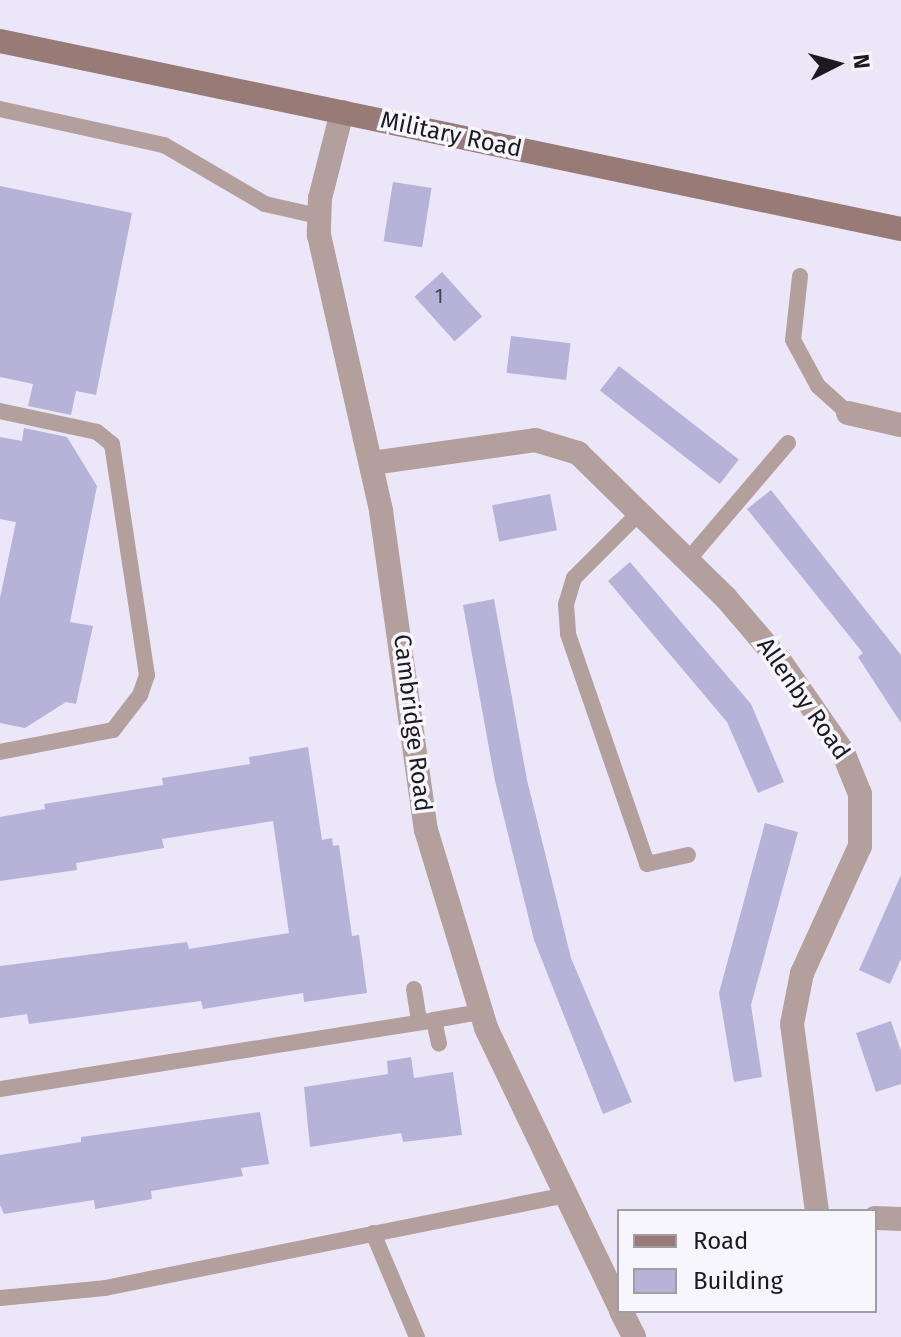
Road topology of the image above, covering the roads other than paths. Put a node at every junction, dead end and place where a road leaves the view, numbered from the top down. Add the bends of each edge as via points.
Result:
1 (0, 41) edge
2 (0, 109) edge
3 (342, 112) junction
4 (318, 216) junction
5 (901, 229) edge
6 (800, 276) dead end
7 (0, 411) edge
8 (848, 413) joint
9 (901, 425) edge
10 (788, 443) dead end
11 (372, 463) junction
12 (640, 512) junction
13 (688, 560) junction
14 (0, 752) edge
15 (688, 855) dead end
16 (414, 989) dead end
17 (480, 1012) junction
18 (427, 1021) junction
19 (439, 1043) dead end
20 (0, 1089) edge
21 (567, 1195) junction
22 (817, 1209) edge
23 (877, 1218) edge
24 (901, 1219) edge
25 (373, 1233) junction
26 (609, 1265) edge
27 (617, 1297) edge
28 (0, 1298) edge
29 (622, 1313) edge
30 (417, 1337) edge
31 (634, 1337) edge

1 - 3 street, Military Road
2 - 4 lane via 164,145 265,204
3 - 4 street, Cambridge Road
3 - 5 street, Military Road
4 - 11 street, Cambridge Road
6 - 8 lane via 793,340 818,386
7 - 14 lane via 97,432 112,444 147,675 140,695 113,730
8 - 9 street
10 - 13 lane
11 - 12 street, Allenby Road via 517,441 551,442 589,462
11 - 17 street, Cambridge Road via 407,672 426,830
12 - 13 street, Allenby Road
12 - 15 lane via 574,578 566,604 568,634 647,864
13 - 22 street, Allenby Road via 780,661 838,742 860,794 860,846 793,1004
16 - 18 lane
17 - 18 lane
17 - 21 street, Cambridge Road
18 - 19 lane
18 - 20 lane
21 - 25 lane
21 - 26 street, Cambridge Road
23 - 24 street
25 - 28 lane via 105,1288
25 - 30 lane
26 - 27 street, Cambridge Road
29 - 31 street, Cambridge Road

